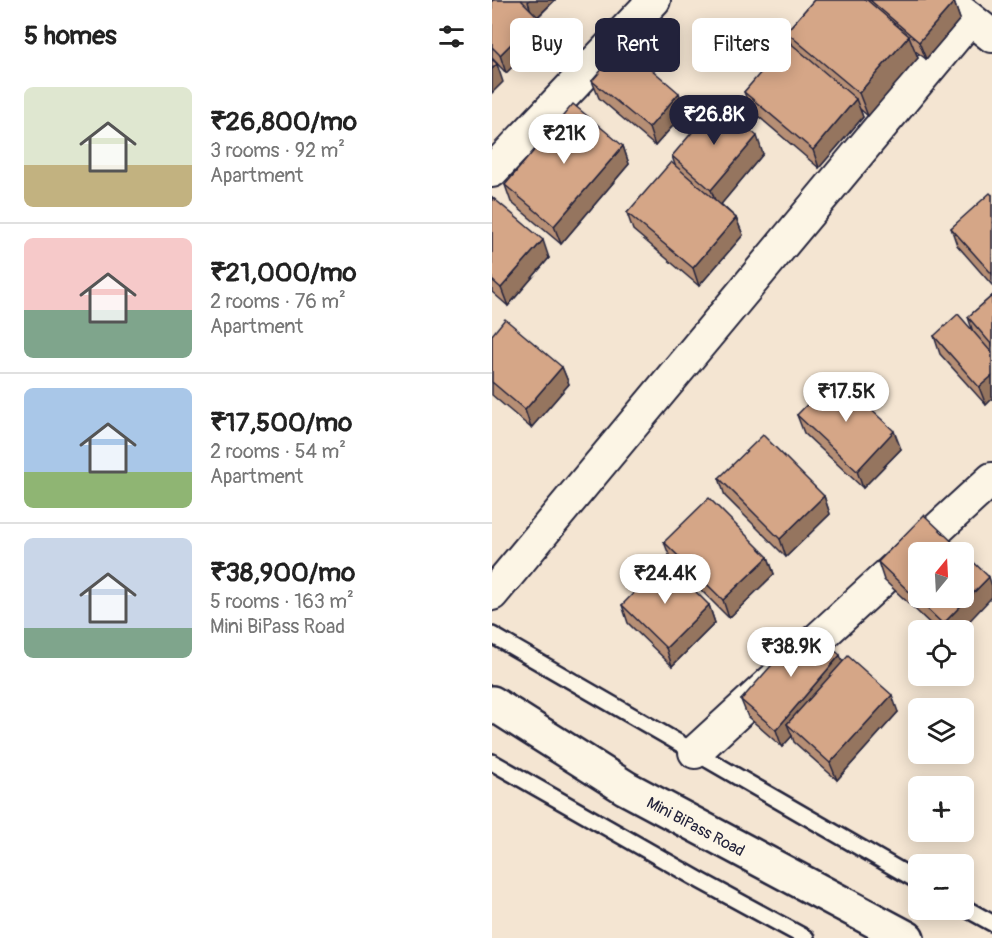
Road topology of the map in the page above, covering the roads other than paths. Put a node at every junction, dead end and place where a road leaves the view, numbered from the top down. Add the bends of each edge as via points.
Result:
1 (654, 0) edge
2 (946, 0) edge
3 (981, 28) edge
4 (492, 171) edge
5 (992, 479) edge
6 (492, 594) edge
7 (492, 635) edge
8 (492, 703) edge
9 (695, 752) junction
10 (492, 762) edge
11 (908, 875) edge
12 (974, 913) edge
13 (992, 923) edge
14 (806, 938) edge
15 (907, 938) edge

1 - 4 street
2 - 3 street
3 - 6 street
5 - 9 street
7 - 9 lane
8 - 15 street, Mini BiPass Road via 626,788
9 - 11 lane
10 - 14 lane
12 - 13 lane

